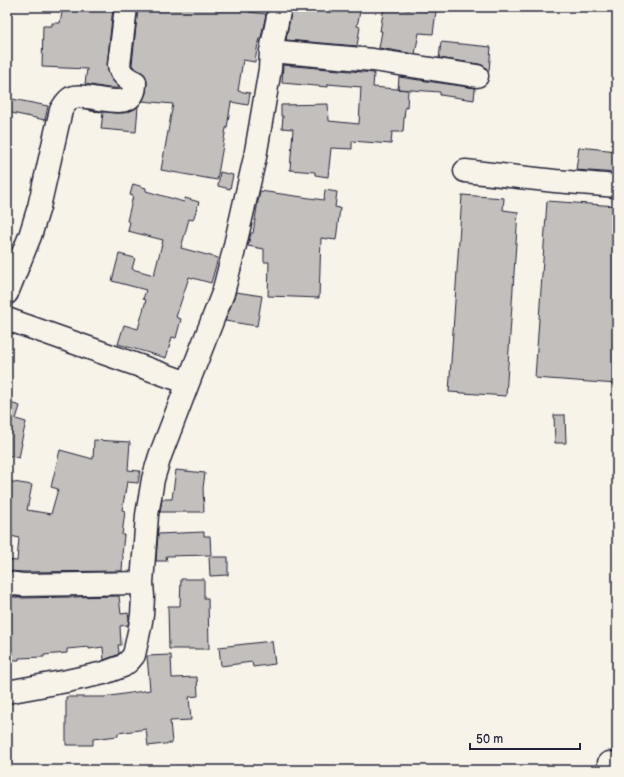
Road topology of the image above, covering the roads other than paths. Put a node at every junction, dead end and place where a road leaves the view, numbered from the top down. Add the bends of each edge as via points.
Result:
1 (126, 7) edge
2 (280, 7) edge
3 (271, 51) junction
4 (477, 76) dead end
5 (466, 171) dead end
6 (617, 186) edge
7 (7, 293) edge
8 (7, 319) edge
9 (188, 383) junction
10 (7, 583) edge
11 (142, 583) junction
12 (7, 692) edge

1 - 7 street via 119,69 136,82 134,92 125,101 74,97 69,99 61,110 39,207
2 - 3 street
3 - 4 street via 373,60
3 - 9 street via 255,157 233,254 223,293
5 - 6 street
8 - 9 street
9 - 11 street via 153,479 147,515
10 - 11 street
11 - 12 street via 140,627 134,655 129,662 104,673

